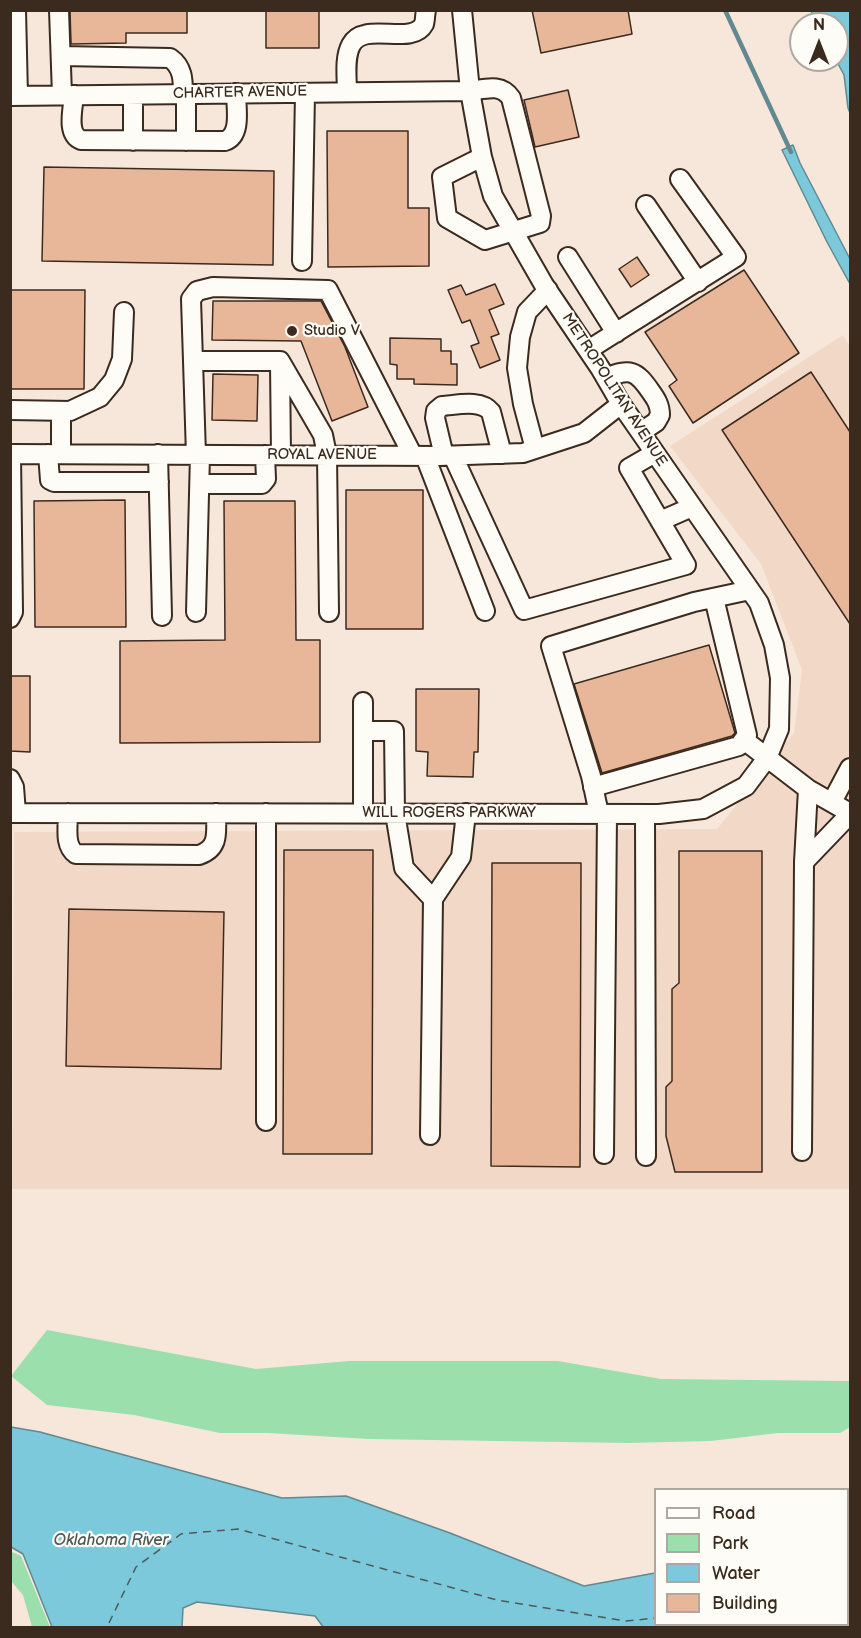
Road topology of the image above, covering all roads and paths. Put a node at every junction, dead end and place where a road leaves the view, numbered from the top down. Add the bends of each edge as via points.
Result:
1 (16, 10) edge
2 (59, 10) edge
3 (426, 10) edge
4 (462, 10) edge
5 (61, 56) junction
6 (470, 91) junction
7 (347, 92) junction
8 (236, 93) junction
9 (305, 93) junction
10 (185, 94) junction
11 (68, 95) junction
12 (133, 95) junction
13 (14, 96) edge
14 (133, 141) junction
15 (186, 141) junction
16 (482, 157) junction
17 (680, 179) dead end
18 (645, 205) dead end
19 (513, 232) junction
20 (568, 257) dead end
21 (302, 261) dead end
22 (698, 282) junction
23 (548, 290) junction
24 (124, 312) dead end
25 (616, 333) junction
26 (588, 350) junction
27 (193, 361) junction
28 (280, 361) junction
29 (606, 378) junction
30 (621, 404) junction
31 (10, 410) edge
32 (61, 411) junction
33 (641, 432) junction
34 (535, 449) junction
35 (502, 453) junction
36 (655, 453) junction
37 (11, 454) edge
38 (54, 454) junction
39 (158, 454) junction
40 (198, 455) junction
41 (273, 455) junction
42 (327, 455) junction
43 (419, 456) junction
44 (448, 456) junction
45 (159, 482) junction
46 (200, 484) junction
47 (692, 507) junction
48 (660, 521) junction
49 (750, 590) junction
50 (714, 598) junction
51 (485, 611) dead end
52 (196, 612) dead end
53 (329, 612) dead end
54 (162, 616) dead end
55 (10, 618) edge
56 (363, 702) dead end
57 (363, 731) junction
58 (744, 740) junction
59 (767, 758) junction
60 (850, 768) edge
61 (10, 779) edge
62 (593, 787) junction
63 (808, 789) junction
64 (832, 802) junction
65 (13, 813) edge
66 (68, 813) junction
67 (216, 813) junction
68 (266, 813) junction
69 (363, 813) junction
70 (395, 813) junction
71 (466, 813) junction
72 (603, 814) junction
73 (645, 814) junction
74 (850, 814) edge
75 (804, 862) junction
76 (433, 899) junction
77 (266, 1121) dead end
78 (430, 1136) dead end
79 (802, 1151) dead end
80 (604, 1154) dead end
81 (645, 1156) dead end

1 - 13 street
2 - 5 street
3 - 7 street via 424,24 418,31 364,34 357,38 350,46
4 - 6 street, METROPOLITAN AVENUE
5 - 10 street via 170,58 181,70
5 - 11 street
6 - 7 street, CHARTER AVENUE
6 - 16 street, METROPOLITAN AVENUE
6 - 19 street, CHARTER AVENUE via 497,88 511,98 542,220
7 - 9 street, CHARTER AVENUE
8 - 9 street, CHARTER AVENUE
8 - 10 street, CHARTER AVENUE
8 - 15 street via 236,127 231,138
9 - 21 street
10 - 12 street, CHARTER AVENUE
10 - 15 street
11 - 12 street, CHARTER AVENUE
11 - 13 street, CHARTER AVENUE
11 - 14 street via 75,138
12 - 14 street
14 - 15 street
16 - 19 street, METROPOLITAN AVENUE via 493,196
16 - 19 street via 442,177 447,218 485,240
17 - 22 street via 736,257
18 - 22 street
19 - 23 street, METROPOLITAN AVENUE
20 - 25 street
22 - 25 street
23 - 26 street, METROPOLITAN AVENUE
23 - 34 street via 527,312 520,337 519,376
24 - 32 street via 122,359 114,380 100,398
25 - 26 street
26 - 29 street, METROPOLITAN AVENUE
27 - 28 street
27 - 40 street
27 - 43 street via 191,299 197,291 213,287 328,290
28 - 41 street
28 - 42 street via 323,435
29 - 30 street, METROPOLITAN AVENUE
29 - 33 street via 633,372 657,400 660,414 656,422
30 - 33 street, METROPOLITAN AVENUE
30 - 34 street, ROYAL AVENUE via 584,433
31 - 32 street
32 - 38 street
33 - 36 street, METROPOLITAN AVENUE
34 - 35 street, ROYAL AVENUE
35 - 44 street, ROYAL AVENUE
35 - 44 street via 488,408 480,404 442,406 435,411 435,418
36 - 47 street, METROPOLITAN AVENUE
36 - 48 street via 628,468
37 - 38 street, ROYAL AVENUE
37 - 55 street
38 - 39 street, ROYAL AVENUE
38 - 45 street via 50,480 54,482
39 - 40 street, ROYAL AVENUE
39 - 45 street
40 - 41 street, ROYAL AVENUE
40 - 46 street
41 - 42 street, ROYAL AVENUE
41 - 46 street via 262,484
42 - 43 street, ROYAL AVENUE
42 - 53 street
43 - 44 street, ROYAL AVENUE
43 - 51 street
44 - 48 street via 524,610 686,565
45 - 54 street
46 - 52 street
47 - 48 street
47 - 49 street, METROPOLITAN AVENUE
49 - 50 street
49 - 59 street, METROPOLITAN AVENUE via 759,603 774,645 780,678 779,729
50 - 58 street via 747,735
50 - 62 street via 550,646
56 - 57 street
57 - 69 street
57 - 70 street via 394,731
58 - 59 street
58 - 62 street via 739,746
59 - 63 street
59 - 73 street, WILL ROGERS PARKWAY via 746,786 703,809
60 - 64 street
61 - 65 street via 14,787
62 - 72 street
63 - 64 street
63 - 75 street
64 - 74 street
65 - 66 street, WILL ROGERS PARKWAY
66 - 67 street, WILL ROGERS PARKWAY
66 - 67 street via 68,845 76,854 199,855 213,847
67 - 68 street, WILL ROGERS PARKWAY
68 - 69 street, WILL ROGERS PARKWAY
68 - 77 street
69 - 70 street, WILL ROGERS PARKWAY
70 - 71 street, WILL ROGERS PARKWAY
70 - 76 street via 404,868
71 - 72 street, WILL ROGERS PARKWAY
71 - 76 street via 462,857
72 - 73 street, WILL ROGERS PARKWAY
72 - 80 street
73 - 81 street
74 - 75 street
75 - 79 street
76 - 78 street

